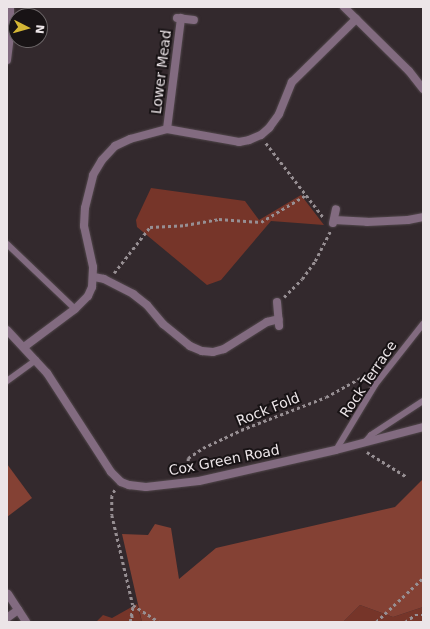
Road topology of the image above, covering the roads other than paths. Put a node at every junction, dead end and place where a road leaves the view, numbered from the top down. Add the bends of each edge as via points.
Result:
1 (10, 7) edge
2 (344, 7) edge
3 (356, 18) junction
4 (194, 20) dead end
5 (7, 60) edge
6 (423, 89) edge
7 (167, 129) junction
8 (336, 209) dead end
9 (423, 217) edge
10 (7, 244) edge
11 (94, 277) junction
12 (277, 302) road end
13 (75, 309) junction
14 (423, 324) edge
15 (7, 330) edge
16 (24, 347) junction
17 (36, 360) junction
18 (7, 381) edge
19 (423, 401) edge
20 (423, 427) edge
21 (365, 442) junction
22 (336, 450) junction
23 (8, 594) dead end
24 (18, 610) junction
25 (7, 618) edge
26 (26, 622) edge

1 - 5 street
2 - 3 street
3 - 6 street via 409,70
3 - 7 street via 292,82 279,114 261,135 238,142
4 - 7 street, Lower Mead via 179,18
7 - 11 street via 115,146 93,175 84,226
8 - 9 street via 334,221 367,222
10 - 13 lane
11 - 12 street via 133,294 147,305 163,324 190,346 202,351 224,349 267,322 279,322
11 - 13 street via 88,296
13 - 16 street
14 - 22 lane, Rock Terrace via 378,380
15 - 16 street
16 - 17 street
17 - 18 lane
17 - 22 street, Cox Green Road via 111,472 121,482 133,486 187,483
19 - 21 lane via 371,435
20 - 21 street, Cox Green Road
21 - 22 street, Cox Green Road
23 - 24 street
24 - 25 street
24 - 26 street

